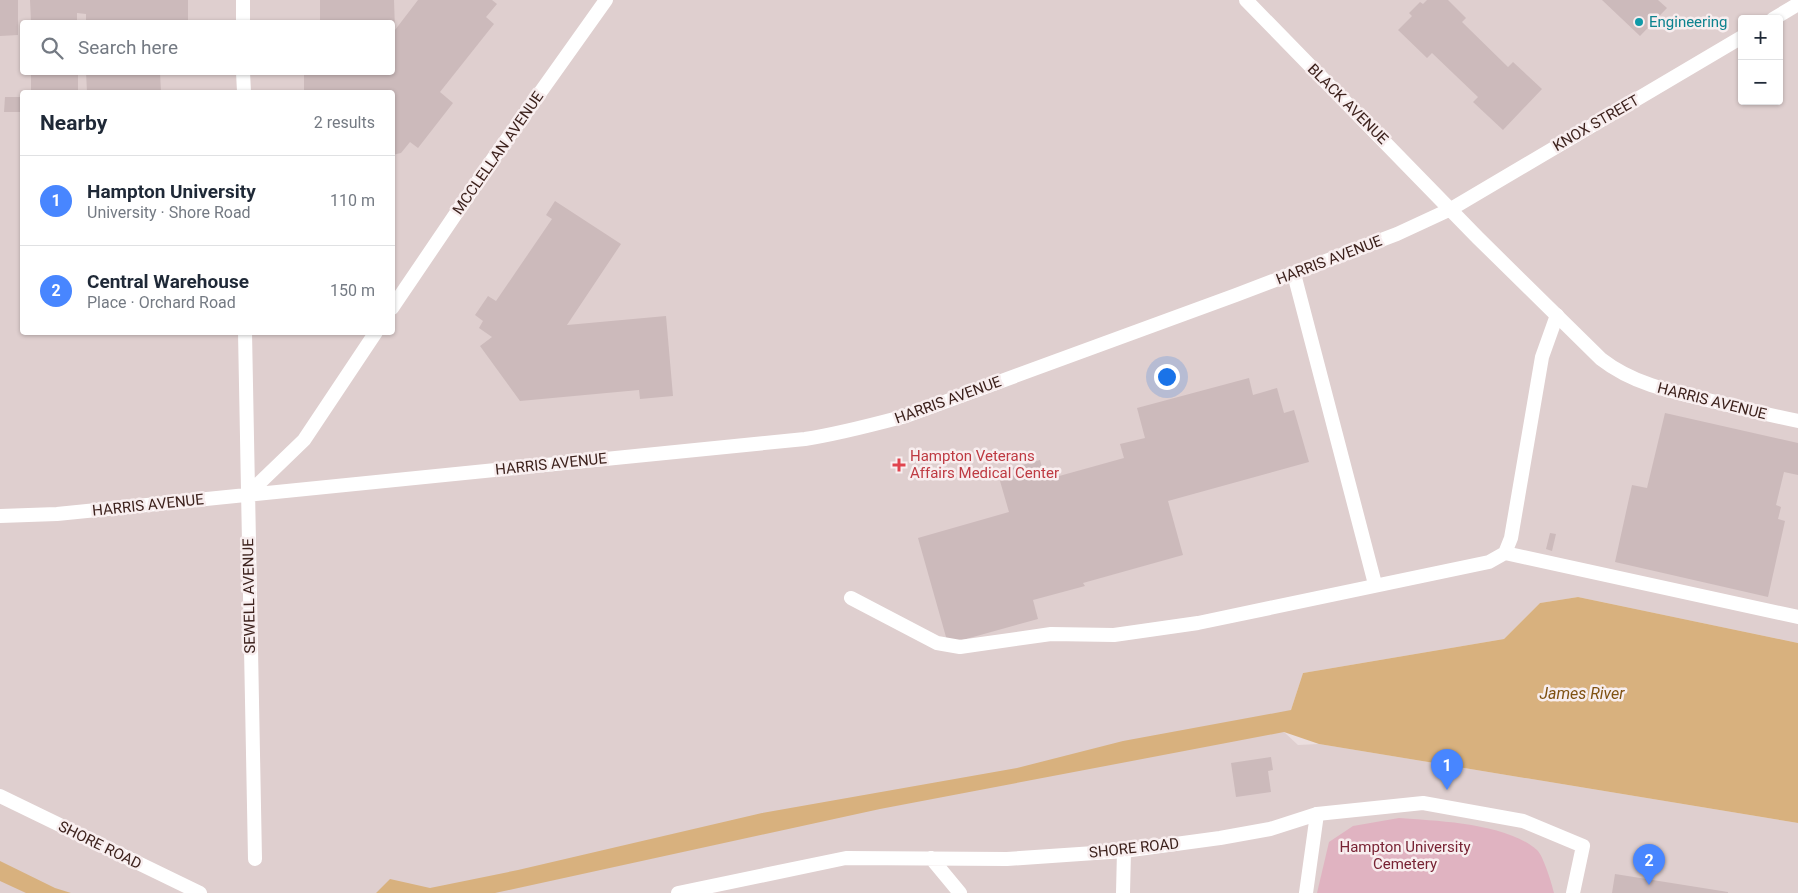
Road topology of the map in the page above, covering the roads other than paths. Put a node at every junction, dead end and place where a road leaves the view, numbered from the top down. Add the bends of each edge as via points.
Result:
1 (243, 0) edge
2 (606, 0) edge
3 (1246, 0) edge
4 (1798, 4) edge
5 (1780, 15) edge
6 (243, 20) edge
7 (1738, 39) edge
8 (243, 75) edge
9 (244, 90) edge
10 (1451, 209) junction
11 (1294, 274) junction
12 (395, 304) edge
13 (1557, 315) junction
14 (245, 335) edge
15 (374, 335) edge
16 (1798, 421) edge
17 (247, 495) junction
18 (0, 516) edge
19 (1505, 553) junction
20 (1376, 584) junction
21 (851, 598) dead end
22 (1798, 617) edge
23 (0, 796) edge
24 (1317, 814) junction
25 (1124, 850) junction
26 (931, 858) junction
27 (255, 859) dead end
28 (200, 893) edge
29 (678, 893) edge
30 (960, 893) edge
31 (1123, 893) edge
32 (1306, 893) edge
33 (1573, 893) edge

1 - 6 street
2 - 12 street, MCCLELLAN AVENUE
3 - 10 street, BLACK AVENUE
4 - 5 street
7 - 10 street, KNOX STREET
8 - 9 street
10 - 11 street, HARRIS AVENUE
10 - 13 street, HARRIS AVENUE
11 - 17 street, HARRIS AVENUE via 906,416 835,435
11 - 20 street
13 - 16 street, HARRIS AVENUE via 1601,359 1625,376 1671,392
13 - 19 street via 1542,356 1511,538
14 - 17 street, SEWELL AVENUE
15 - 17 street via 304,440
17 - 18 street, HARRIS AVENUE via 57,514
17 - 27 street, SEWELL AVENUE
19 - 20 street via 1489,562
19 - 22 street
20 - 21 street via 1198,623 1114,635 1052,634 960,647 937,643
23 - 28 street, SHORE ROAD
24 - 25 street, SHORE ROAD via 1220,838
24 - 32 street
24 - 33 street, SHORE ROAD via 1423,803 1524,821 1583,846
25 - 26 street, SHORE ROAD via 1007,858
25 - 31 street
26 - 29 street, SHORE ROAD via 846,858
26 - 30 street

